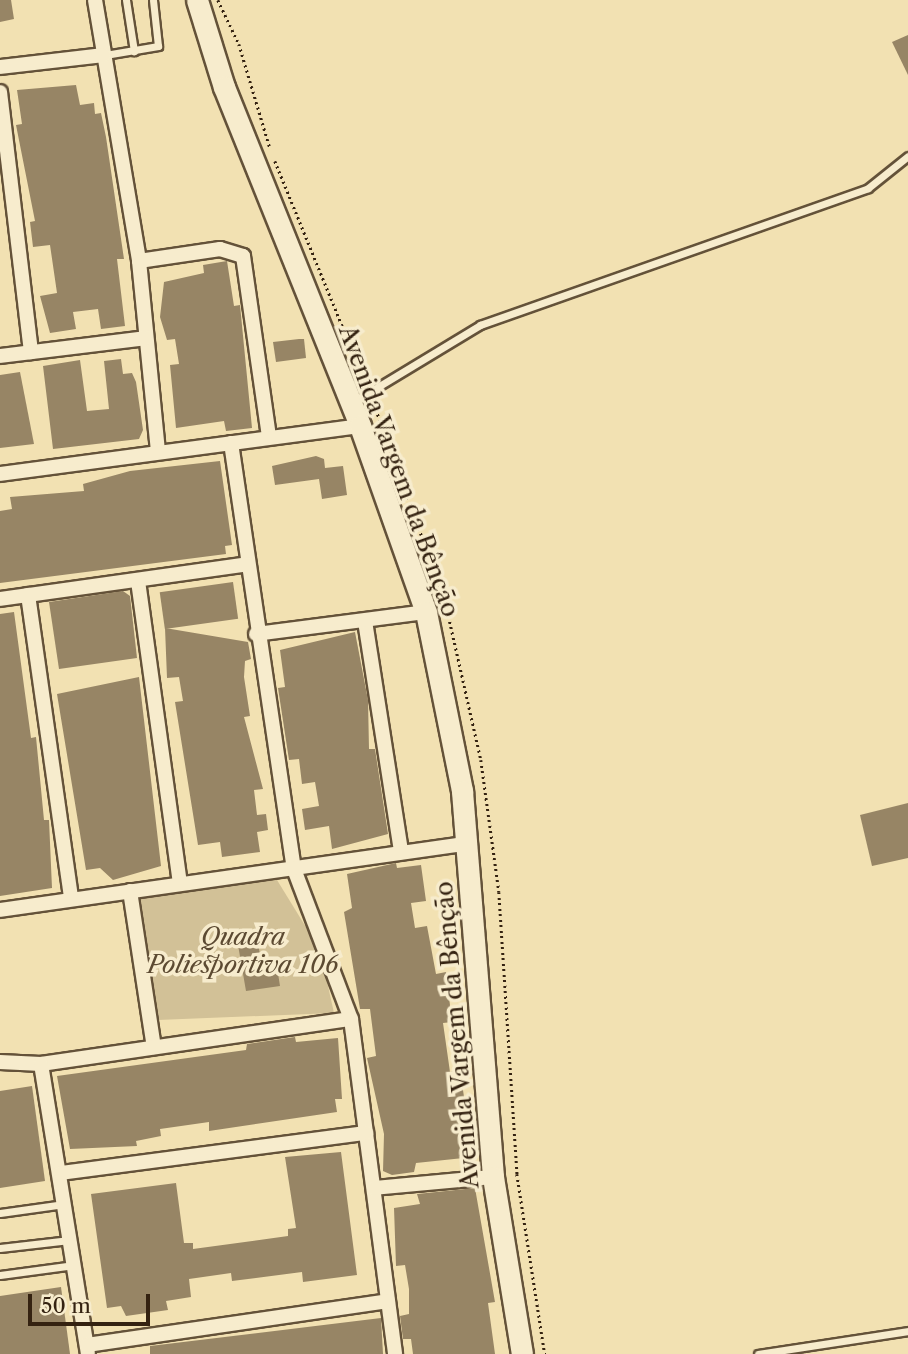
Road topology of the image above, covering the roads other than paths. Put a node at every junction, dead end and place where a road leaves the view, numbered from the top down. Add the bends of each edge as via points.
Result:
1 (95, 0) edge
2 (126, 0) edge
3 (153, 0) edge
4 (197, 0) edge
5 (134, 51) junction
6 (103, 55) junction
7 (0, 67) edge
8 (0, 92) edge
9 (908, 156) edge
10 (139, 261) junction
11 (146, 338) junction
12 (31, 352) junction
13 (0, 356) edge
14 (351, 403) junction
15 (360, 426) junction
16 (269, 436) junction
17 (231, 443) junction
18 (158, 452) junction
19 (0, 474) edge
20 (248, 564) junction
21 (138, 581) junction
22 (27, 594) junction
23 (0, 599) edge
24 (425, 612) junction
25 (365, 621) junction
26 (256, 634) junction
27 (468, 843) junction
28 (401, 852) junction
29 (294, 869) junction
30 (180, 882) junction
31 (131, 891) junction
32 (71, 899) junction
33 (0, 910) edge
34 (351, 1019) junction
35 (155, 1047) junction
36 (0, 1062) edge
37 (41, 1064) junction
38 (366, 1133) junction
39 (61, 1172) junction
40 (493, 1177) junction
41 (374, 1188) junction
42 (65, 1204) junction
43 (0, 1213) edge
44 (70, 1240) junction
45 (0, 1248) edge
46 (74, 1265) junction
47 (0, 1275) edge
48 (388, 1301) junction
49 (908, 1331) edge
50 (87, 1350) edge
51 (395, 1354) edge
52 (522, 1354) edge
53 (758, 1354) edge

1 - 6 street
2 - 5 lane
3 - 5 lane via 159,44
4 - 14 street, Avenida Vargem da Bênção via 224,87
5 - 6 lane
6 - 7 street
6 - 10 street
8 - 12 street
9 - 14 lane via 868,188 480,325
10 - 11 street
10 - 16 street via 220,249 243,256
11 - 12 street
11 - 18 street
12 - 13 street
14 - 15 street, Avenida Vargem da Bênção
15 - 16 street
15 - 24 street, Avenida Vargem da Bênção
16 - 17 street
17 - 18 street
17 - 20 street
18 - 19 street
20 - 21 street
20 - 26 street
21 - 22 street
21 - 30 street
22 - 23 street
22 - 32 street
24 - 25 street
24 - 27 street, Avenida Vargem da Bênção
25 - 26 street
25 - 28 street
26 - 29 street
27 - 28 street
27 - 40 street, Avenida Vargem da Bênção
28 - 29 street
29 - 30 street
29 - 34 street
30 - 31 street
31 - 32 street
31 - 35 street
32 - 33 street
34 - 35 street
34 - 38 street
35 - 37 street
36 - 37 street
37 - 39 street
38 - 39 street
38 - 41 street
39 - 42 street
40 - 41 street
40 - 52 street, Avenida Vargem da Bênção
41 - 48 street
42 - 43 lane
42 - 44 street
44 - 45 lane
44 - 46 street
46 - 47 lane
46 - 50 street
48 - 50 street
48 - 51 street
49 - 53 lane

